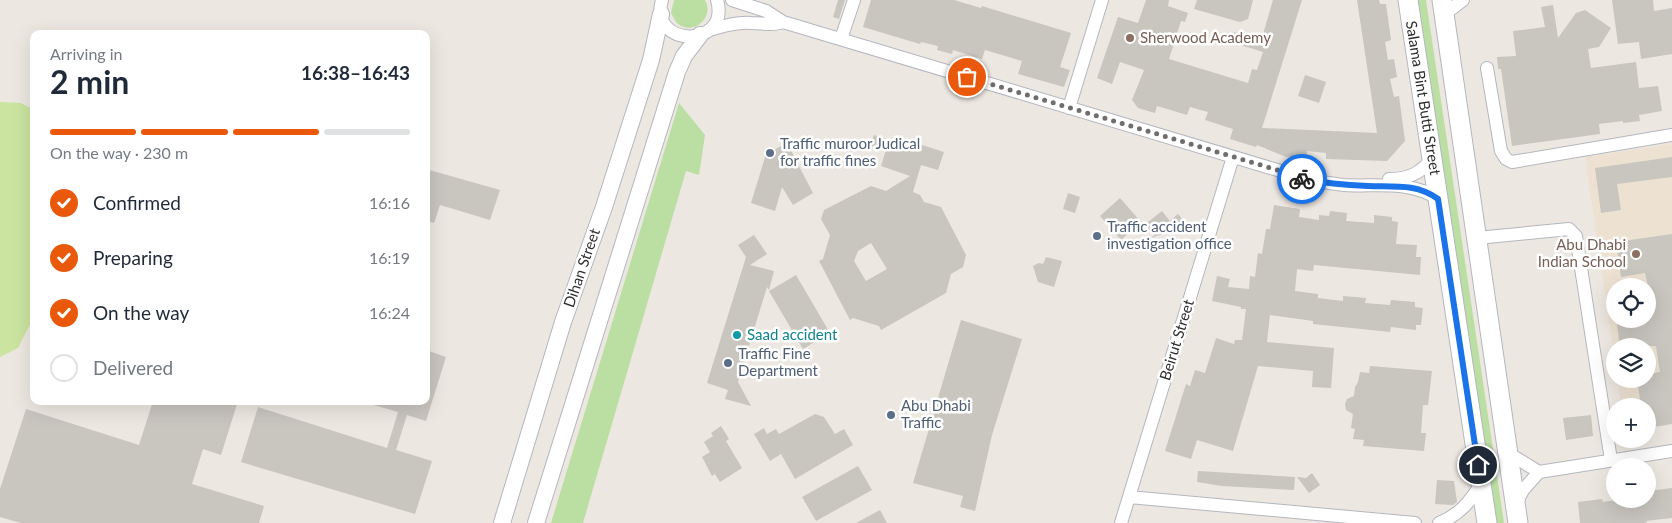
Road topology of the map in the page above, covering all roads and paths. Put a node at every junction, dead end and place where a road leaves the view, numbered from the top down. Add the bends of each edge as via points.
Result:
1 (717, 0) edge
2 (732, 0) edge
3 (854, 0) edge
4 (1102, 0) edge
5 (1408, 0) edge
6 (1463, 0) edge
7 (660, 4) edge
8 (1444, 7) edge
9 (783, 22) junction
10 (704, 33) junction
11 (841, 39) junction
12 (1487, 68) dead end
13 (1069, 108) junction
14 (1672, 135) edge
15 (1233, 157) junction
16 (1432, 158) junction
17 (1284, 172) junction
18 (1438, 199) junction
19 (1477, 238) junction
20 (1672, 452) edge
21 (1508, 453) junction
22 (1611, 458) edge
23 (1626, 458) edge
24 (1606, 461) edge
25 (1539, 472) junction
26 (1481, 484) junction
27 (1129, 497) junction
28 (1517, 514) edge
29 (502, 523) edge
30 (536, 523) edge
31 (1121, 523) edge
32 (1415, 523) edge
33 (1439, 523) edge
34 (1487, 523) edge

1 - 10 street via 715,23
2 - 9 street via 766,11
3 - 11 street
4 - 13 street
5 - 16 main road, Salama Bint Butti Street
6 - 8 street
7 - 10 street via 664,23 671,31 690,37
7 - 29 street, Dihan Street via 651,60 563,322
8 - 19 main road
9 - 10 street via 734,24
9 - 11 street
10 - 30 street via 684,56 677,72
11 - 13 street
12 - 14 street via 1501,151 1512,162
13 - 15 street
15 - 17 street
15 - 27 street, Beirut Street
16 - 17 street via 1418,172 1399,179 1288,168
16 - 18 main road, Salama Bint Butti Street
17 - 18 street via 1286,177 1316,182 1416,188
18 - 26 main road, Salama Bint Butti Street
19 - 21 main road
19 - 22 street via 1569,229 1576,236
20 - 23 street
21 - 25 street
21 - 28 main road
24 - 25 street
25 - 28 street via 1523,490
26 - 33 street via 1466,506
26 - 34 main road, Salama Bint Butti Street
27 - 31 street, Beirut Street
27 - 32 street

